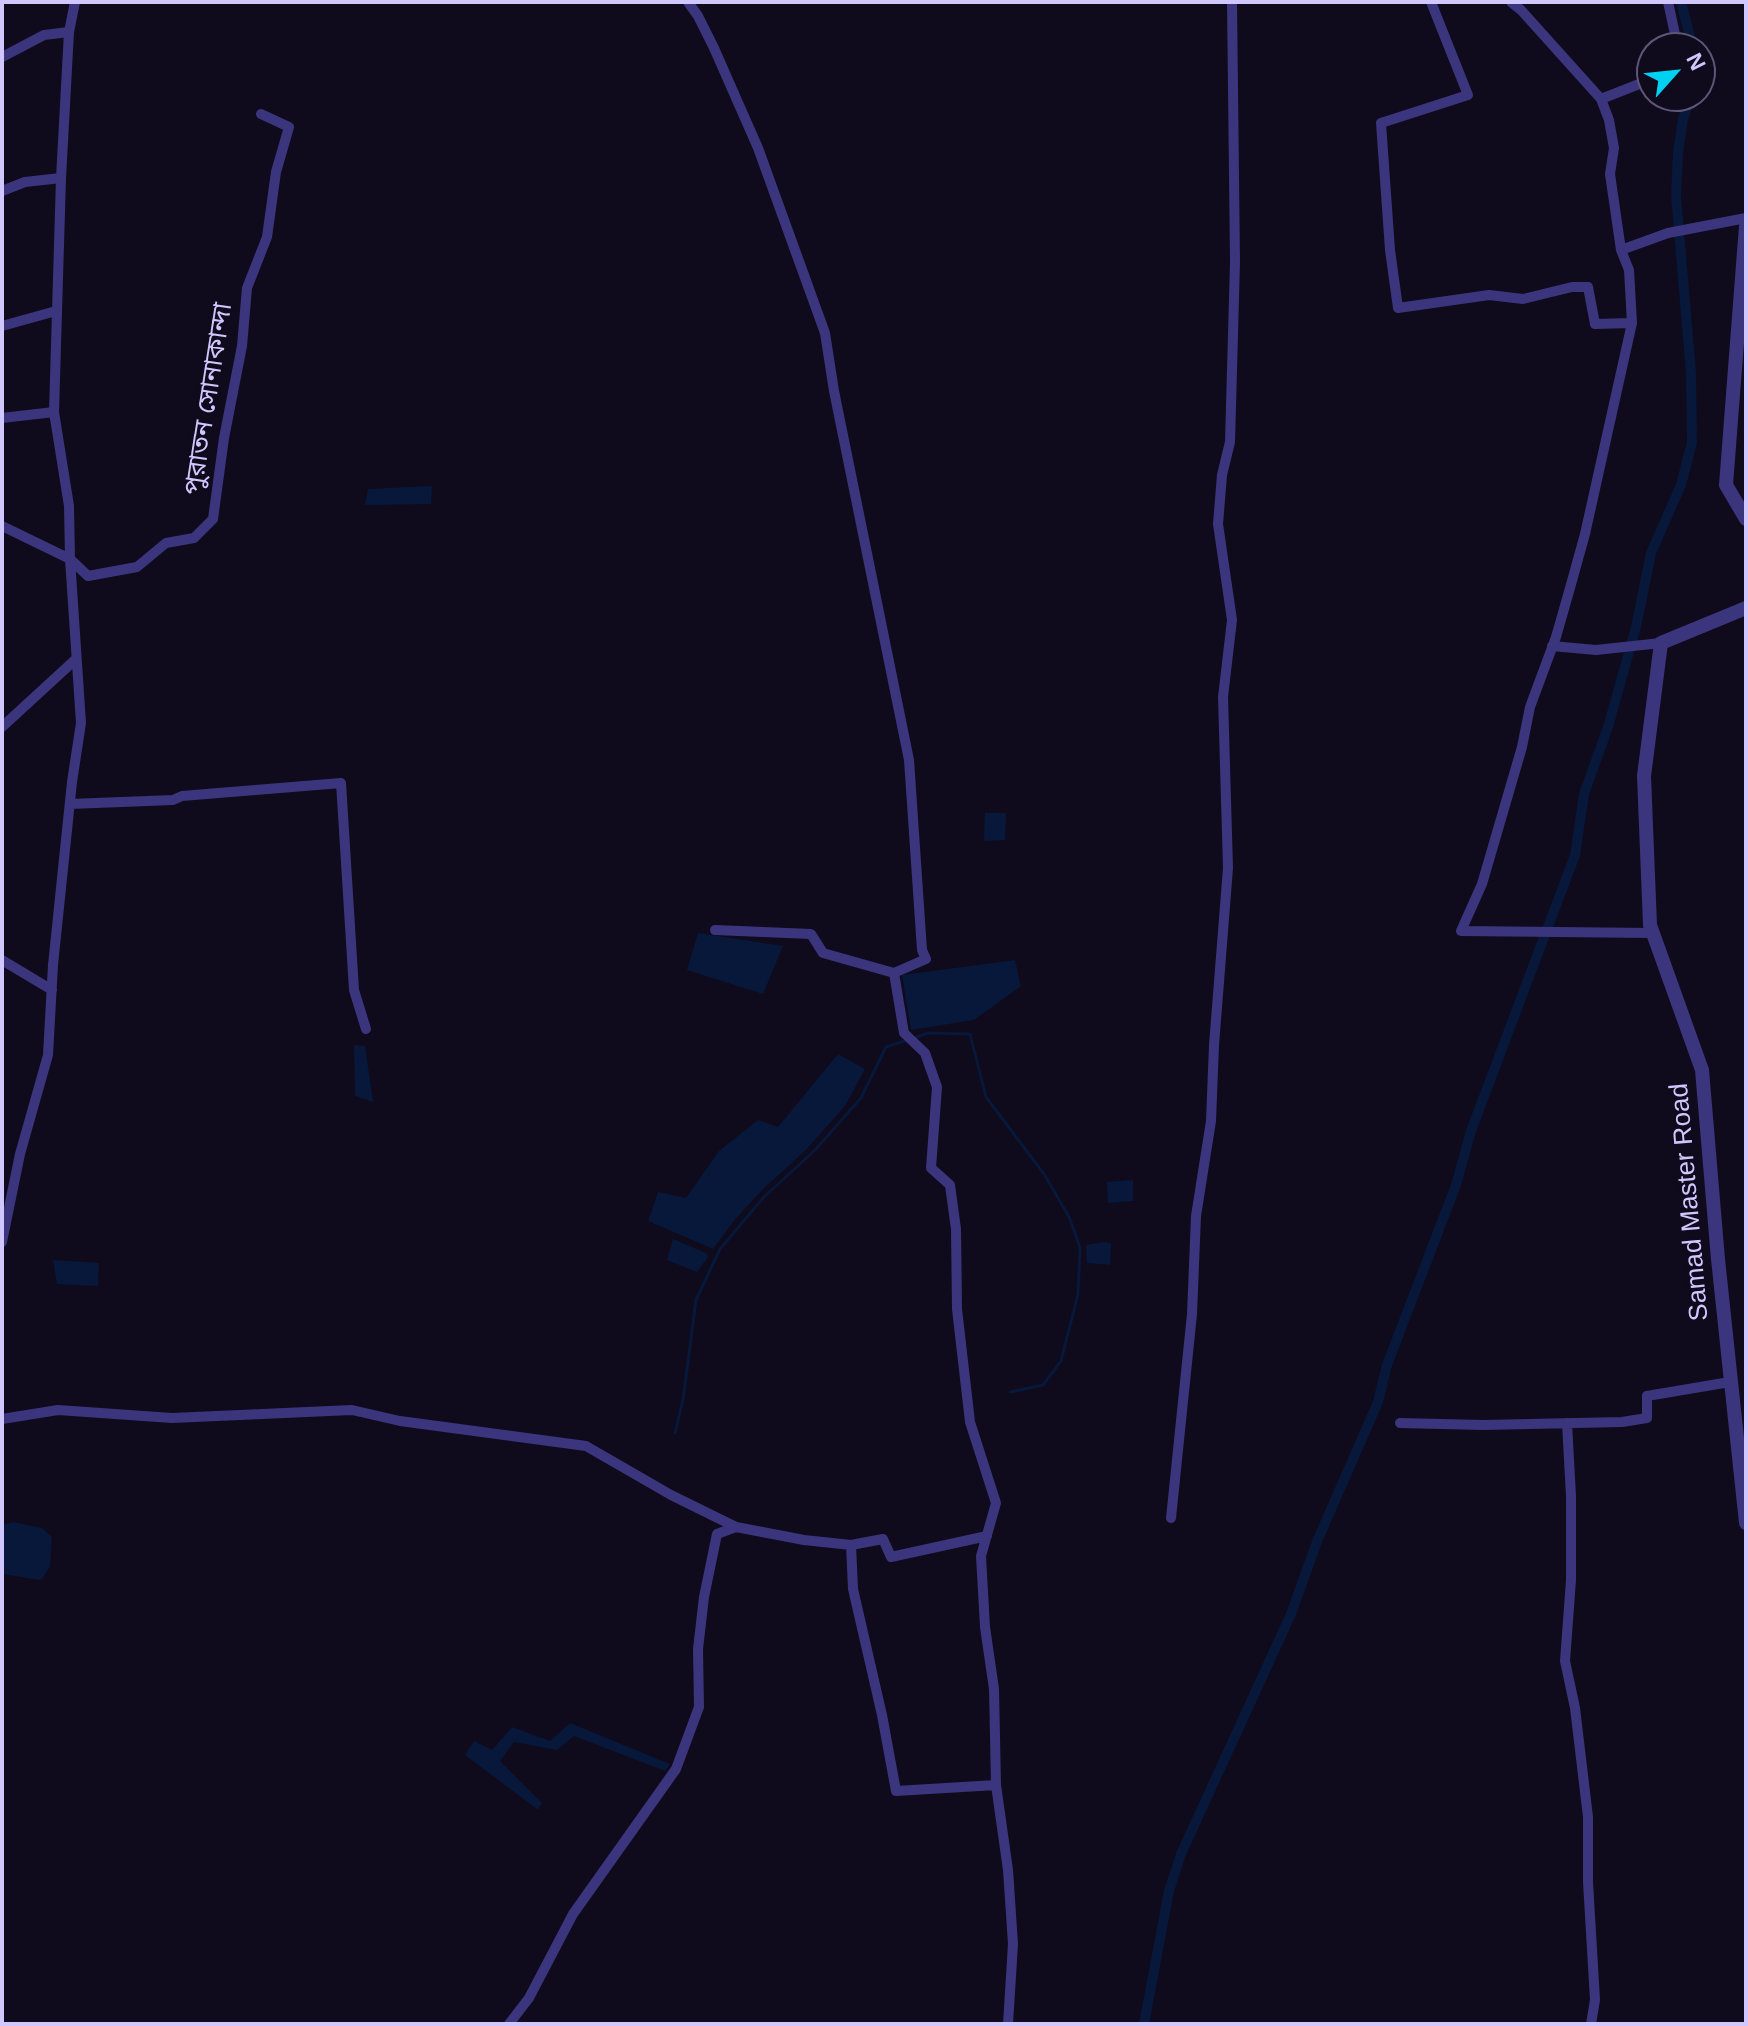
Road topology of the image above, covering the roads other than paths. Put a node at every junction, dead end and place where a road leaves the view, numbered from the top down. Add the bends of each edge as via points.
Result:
1 (75, 2) edge
2 (688, 2) edge
3 (1232, 2) edge
4 (1431, 2) edge
5 (1511, 2) edge
6 (1668, 2) edge
7 (69, 32) junction
8 (1675, 32) edge
9 (2, 57) edge
10 (1636, 85) edge
11 (1601, 99) junction
12 (261, 114) dead end
13 (61, 178) junction
14 (2, 191) edge
15 (1746, 218) edge
16 (1746, 226) edge
17 (1621, 250) junction
18 (56, 311) junction
19 (1632, 323) junction
20 (2, 326) edge
21 (54, 412) junction
22 (2, 418) edge
23 (1746, 519) edge
24 (2, 526) edge
25 (70, 559) junction
26 (1746, 608) edge
27 (1656, 643) junction
28 (1552, 646) junction
29 (76, 659) junction
30 (2, 727) edge
31 (70, 804) junction
32 (715, 930) dead end
33 (1652, 933) junction
34 (2, 960) edge
35 (894, 973) junction
36 (52, 990) junction
37 (366, 1029) dead end
38 (2, 1242) edge
39 (1730, 1382) junction
40 (2, 1419) edge
41 (1400, 1423) dead end
42 (1567, 1423) junction
43 (1171, 1518) dead end
44 (1746, 1523) edge
45 (736, 1527) junction
46 (987, 1536) junction
47 (851, 1545) junction
48 (996, 1785) junction
49 (509, 2024) edge
50 (1008, 2024) edge
51 (1591, 2024) edge

1 - 7 street
2 - 35 street via 758,148 825,333 909,760 926,959
3 - 43 street via 1230,442 1218,524 1232,620 1223,697 1228,868 1211,1121 1196,1216 1192,1314
4 - 19 street via 1468,95 1381,123 1398,308 1489,295 1523,299 1588,287 1595,324
5 - 11 street
6 - 8 street
7 - 9 street via 44,35
7 - 13 street
10 - 11 street
11 - 17 street via 1614,148 1610,174
12 - 25 street, পুরাতন সোনাকান্দা via 289,127 267,237 247,288 213,519 194,538 166,543 137,567 88,576
13 - 14 street
13 - 18 street
15 - 17 street via 1668,233
16 - 23 street via 1726,485
17 - 19 street via 1629,270
18 - 20 street
18 - 21 street
19 - 28 street via 1585,534
21 - 22 street
21 - 25 street via 69,506
24 - 25 street, পুরাতন সোনাকান্দা
25 - 29 street
26 - 27 street
27 - 28 street via 1596,650
27 - 33 street, Samad Master Road via 1644,776
28 - 33 street via 1482,884 1461,931
29 - 30 street
29 - 31 street via 81,723
31 - 36 street
31 - 37 street via 341,783 354,990
32 - 35 street via 811,934 823,953
33 - 39 street, Samad Master Road via 1702,1070
34 - 36 street
35 - 46 street via 904,1033 925,1053 937,1087 931,1168 950,1185 970,1422 996,1503
36 - 38 street via 48,1055
39 - 42 street via 1647,1396 1647,1418
39 - 44 street, Samad Master Road
40 - 45 street via 58,1410 172,1418 352,1410 586,1446
41 - 42 street
42 - 51 street via 1571,1580 1565,1661 1588,1817 1595,2000
45 - 47 street
45 - 49 street via 717,1534 698,1649 699,1707 676,1769 573,1914 529,1998
46 - 47 street via 891,1557 883,1539
46 - 48 street via 981,1556 994,1689
47 - 48 street via 853,1589 896,1791
48 - 50 street via 1013,1944

